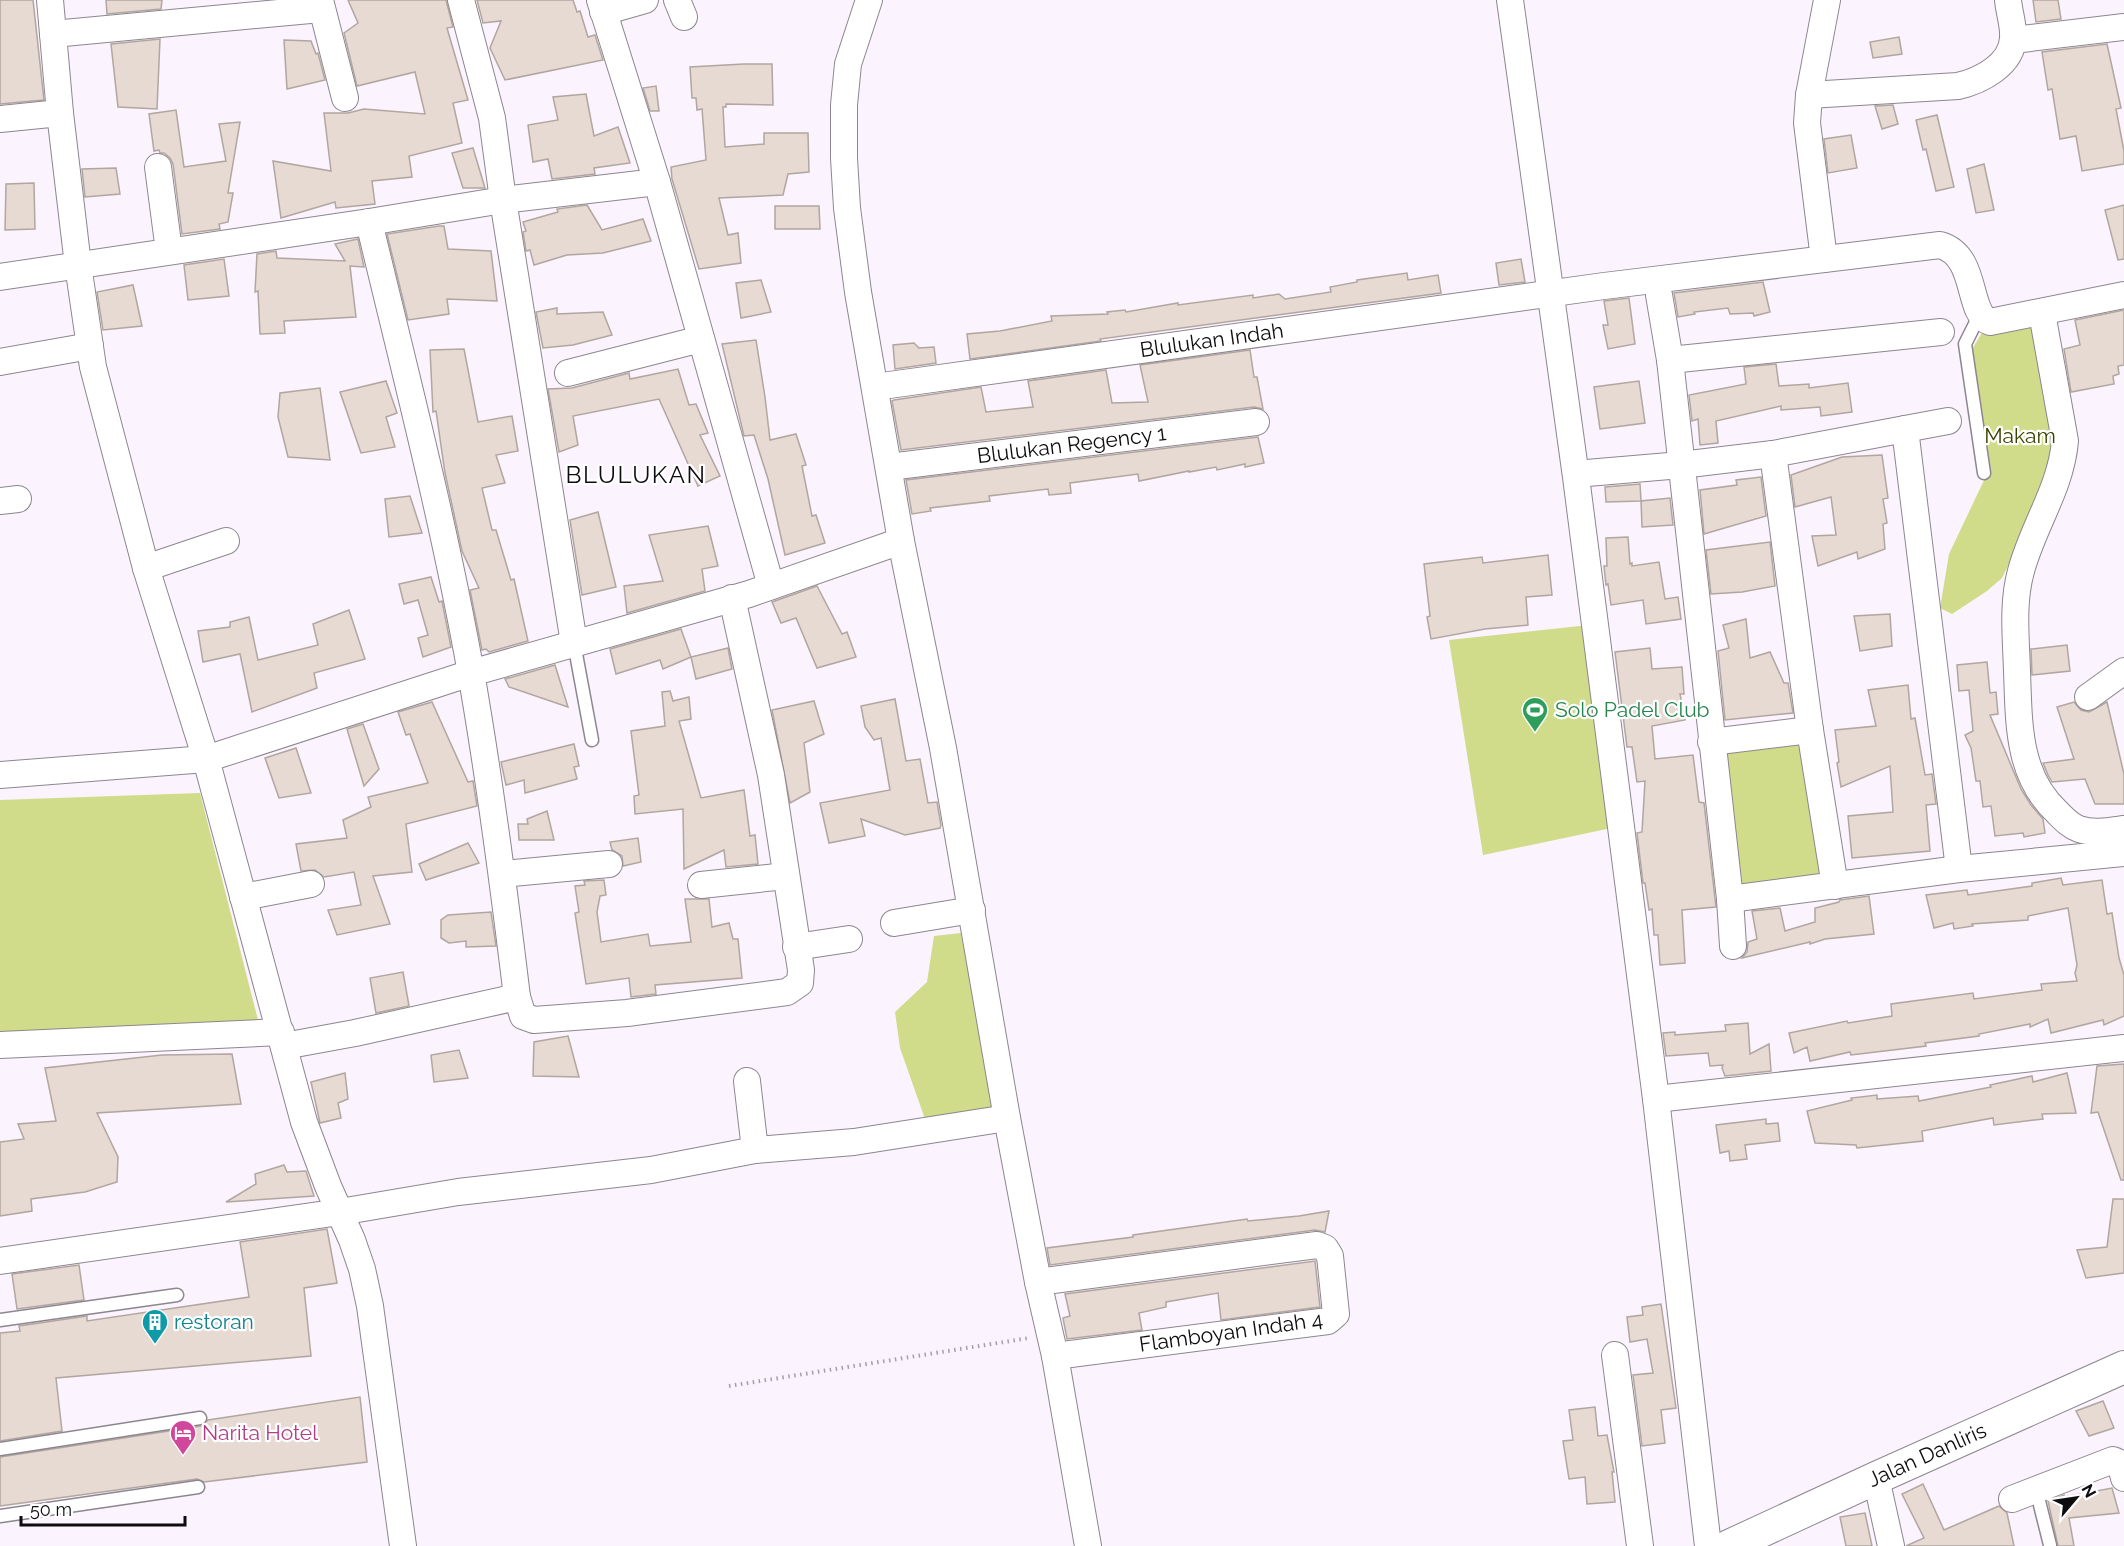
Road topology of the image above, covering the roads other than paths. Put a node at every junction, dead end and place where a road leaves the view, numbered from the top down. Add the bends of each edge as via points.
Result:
1 (50, 0) edge
2 (461, 0) edge
3 (645, 0) edge
4 (869, 0) edge
5 (1510, 0) edge
6 (1827, 0) edge
7 (2008, 0) edge
8 (321, 5) edge
9 (602, 6) edge
10 (2124, 27) edge
11 (53, 34) junction
12 (2013, 39) junction
13 (1809, 95) junction
14 (345, 98) dead end
15 (60, 113) junction
16 (0, 119) edge
17 (158, 167) dead end
18 (657, 182) junction
19 (503, 200) junction
20 (369, 222) junction
21 (169, 251) junction
22 (1824, 258) junction
23 (78, 265) junction
24 (0, 277) edge
25 (1549, 294) junction
26 (1659, 295) dead end
27 (2124, 295) edge
28 (2042, 313) junction
29 (1980, 314) junction
30 (1941, 332) dead end
31 (701, 339) junction
32 (90, 346) junction
33 (1670, 360) junction
34 (0, 362) edge
35 (567, 373) dead end
36 (875, 387) junction
37 (1948, 421) dead end
38 (1256, 422) dead end
39 (1905, 429) junction
40 (1773, 454) junction
41 (1681, 465) junction
42 (889, 466) junction
43 (1587, 473) dead end
44 (1984, 473) dead end
45 (226, 541) dead end
46 (901, 541) junction
47 (146, 568) junction
48 (771, 585) junction
49 (732, 598) junction
50 (574, 643) junction
51 (2124, 671) edge
52 (471, 673) junction
53 (2088, 697) dead end
54 (1810, 730) junction
55 (592, 740) dead end
56 (1711, 742) junction
57 (206, 759) junction
58 (0, 775) edge
59 (2124, 829) edge
60 (2124, 853) edge
61 (609, 864) dead end
62 (1959, 869) junction
63 (502, 874) junction
64 (786, 876) junction
65 (311, 884) dead end
66 (701, 885) dead end
67 (1835, 886) junction
68 (243, 897) junction
69 (1730, 899) junction
70 (972, 910) junction
71 (894, 923) dead end
72 (849, 939) dead end
73 (1733, 946) dead end
74 (796, 947) junction
75 (517, 997) junction
76 (282, 1039) junction
77 (0, 1045) edge
78 (2124, 1048) edge
79 (747, 1081) dead end
80 (1656, 1099) junction
81 (1007, 1118) junction
82 (755, 1150) junction
83 (340, 1212) junction
84 (0, 1261) edge
85 (1038, 1282) junction
86 (177, 1295) dead end
87 (0, 1320) edge
88 (1053, 1345) junction
89 (1615, 1355) dead end
90 (2124, 1367) edge
91 (200, 1418) dead end
92 (0, 1449) edge
93 (1876, 1478) junction
94 (2124, 1478) edge
95 (198, 1487) dead end
96 (2036, 1490) junction
97 (2012, 1499) dead end
98 (0, 1516) edge
99 (2050, 1545) edge
100 (404, 1546) edge
101 (1088, 1546) edge
102 (1640, 1546) edge
103 (1708, 1546) edge
104 (1729, 1546) edge
105 (1891, 1546) edge

1 - 11 street
2 - 19 street via 492,118
3 - 9 street
4 - 36 street via 848,64 844,158 858,292
5 - 25 street
6 - 13 street
7 - 12 street
8 - 11 street
8 - 14 street
9 - 18 street
10 - 12 street
11 - 15 street
12 - 13 street via 1997,67 1968,84
13 - 22 street via 1810,147
15 - 16 street
15 - 23 street
17 - 21 street
18 - 19 street
18 - 31 street
19 - 20 street
19 - 50 street
20 - 21 street
20 - 52 street via 424,448
21 - 23 street
22 - 25 street, Blulukan Indah
22 - 29 street, Blulukan Indah via 1946,247 1962,263
23 - 24 street
23 - 32 street
25 - 36 street, Blulukan Indah
25 - 80 street
26 - 33 street
27 - 28 street
28 - 29 street via 1992,322
28 - 59 street via 2065,441 2057,481 2026,555 2018,586 2016,641 2023,750 2033,782 2066,821 2088,831
29 - 44 lane via 1965,344
30 - 33 street
31 - 35 street
31 - 48 street
32 - 34 street
32 - 47 street
33 - 41 street
36 - 42 street
37 - 39 street
38 - 42 street, Blulukan Regency 1
39 - 40 street
39 - 62 street
40 - 41 street
40 - 54 street
41 - 43 street
41 - 56 street
42 - 46 street
45 - 47 street
46 - 48 street
46 - 70 street
47 - 57 street
48 - 49 street
49 - 50 street
49 - 64 street via 771,775
50 - 52 street
50 - 55 lane
51 - 53 street
52 - 57 street
52 - 63 street
54 - 56 street
54 - 67 street
56 - 69 street
57 - 58 street
57 - 68 street
60 - 62 street
61 - 63 street
62 - 67 street
63 - 75 street
64 - 66 street
64 - 74 street
65 - 68 street
67 - 69 street
68 - 76 street
69 - 73 street
70 - 71 street
70 - 81 street
72 - 74 street
74 - 75 street via 801,979 798,986 787,992 627,1013 534,1020 523,1016
75 - 76 street via 375,1029
76 - 77 street
76 - 83 street via 304,1122
78 - 80 street
79 - 82 street
80 - 103 street
81 - 82 street via 854,1142
81 - 85 street
82 - 83 street via 651,1170 458,1192
83 - 84 street
83 - 100 street via 362,1269 370,1306
85 - 88 street
85 - 88 street, Flamboyan Indah 4 via 1317,1245 1330,1256 1336,1314 1328,1321
86 - 87 lane
88 - 101 street
89 - 102 street
90 - 93 street, Jalan Danliris
91 - 92 lane
93 - 104 street, Jalan Danliris
93 - 105 street
94 - 96 street via 2121,1466 2113,1460
95 - 98 lane
96 - 97 street
96 - 99 lane

